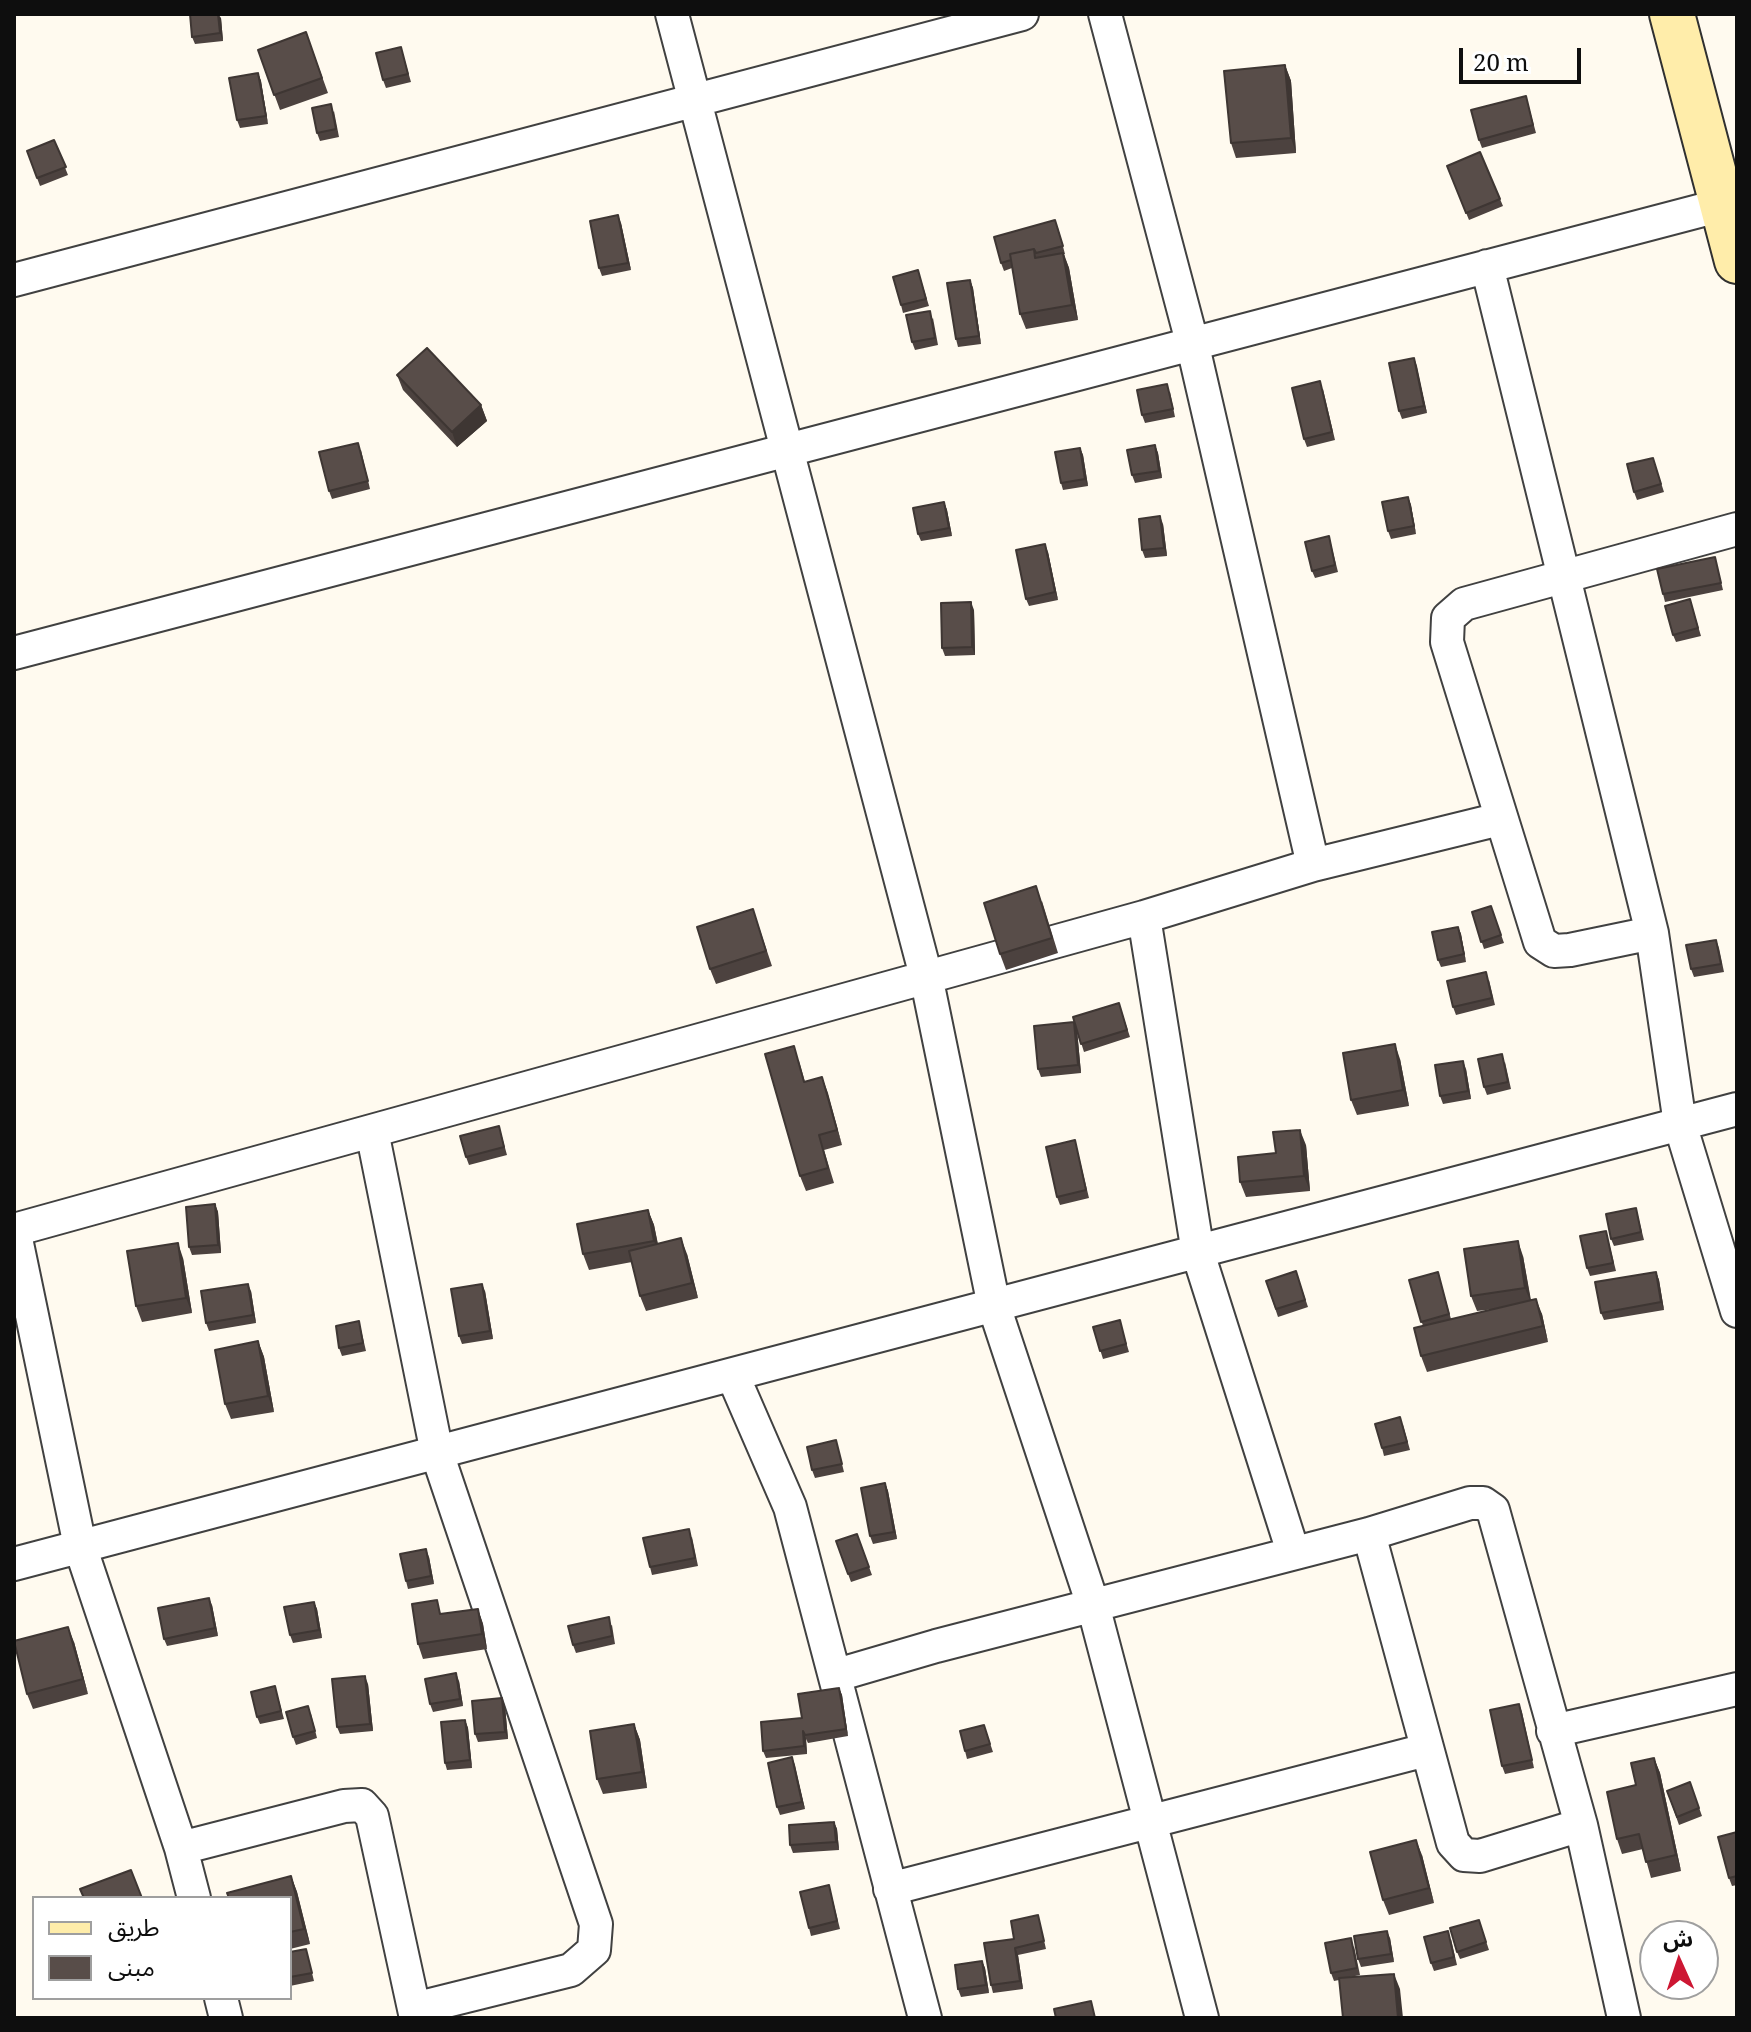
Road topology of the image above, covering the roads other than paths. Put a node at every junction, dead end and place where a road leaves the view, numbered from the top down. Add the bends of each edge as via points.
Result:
1 (672, 14) edge
2 (1022, 14) edge
3 (1105, 14) edge
4 (1672, 14) edge
5 (695, 100) junction
6 (1730, 203) edge
7 (1737, 261) edge
8 (1487, 266) junction
9 (14, 280) edge
10 (1192, 342) junction
11 (788, 450) junction
12 (1737, 529) edge
13 (1565, 577) junction
14 (14, 653) edge
15 (1500, 819) junction
16 (1313, 865) junction
17 (1144, 917) junction
18 (1652, 933) junction
19 (926, 976) junction
20 (1737, 1109) edge
21 (1680, 1124) junction
22 (372, 1131) junction
23 (14, 1230) edge
24 (1198, 1253) junction
25 (994, 1306) junction
26 (1737, 1311) edge
27 (733, 1376) junction
28 (437, 1453) junction
29 (1369, 1534) junction
30 (80, 1546) junction
31 (1293, 1552) junction
32 (14, 1564) edge
33 (1093, 1605) junction
34 (837, 1675) junction
35 (1737, 1689) edge
36 (1553, 1731) junction
37 (1426, 1750) junction
38 (1150, 1821) junction
39 (1581, 1825) junction
40 (181, 1848) junction
41 (890, 1889) junction
42 (193, 1896) edge
43 (415, 2014) edge
44 (925, 2018) edge
45 (1202, 2018) edge
46 (1624, 2018) edge

1 - 5 street
2 - 5 street
3 - 10 street
4 - 6 street
5 - 9 street
5 - 11 street
6 - 7 street
6 - 8 street
8 - 10 street
8 - 13 street
10 - 11 street
10 - 16 street
11 - 14 street
11 - 19 street
12 - 13 street
13 - 15 street via 1464,604 1448,618 1447,642
13 - 18 street
15 - 16 street
15 - 18 street via 1540,942 1554,951 1570,950
16 - 17 street
17 - 19 street
17 - 24 street
18 - 21 street
19 - 22 street
19 - 25 street
20 - 21 street
21 - 24 street
21 - 26 street
22 - 23 street
22 - 28 street
23 - 30 street
24 - 25 street
24 - 31 street
25 - 27 street
25 - 33 street
27 - 28 street
27 - 34 street via 790,1507
28 - 30 street
28 - 43 street via 596,1924 594,1950 571,1970
29 - 31 street
29 - 36 street via 1470,1503 1493,1510
29 - 37 street
30 - 32 street
30 - 40 street
31 - 33 street
33 - 34 street
33 - 38 street
34 - 41 street
35 - 36 street
36 - 39 street
37 - 38 street
37 - 39 street via 1453,1843 1464,1855 1480,1856
38 - 41 street
38 - 45 street
39 - 46 street
40 - 42 street
40 - 43 street via 362,1805 372,1816
41 - 44 street

